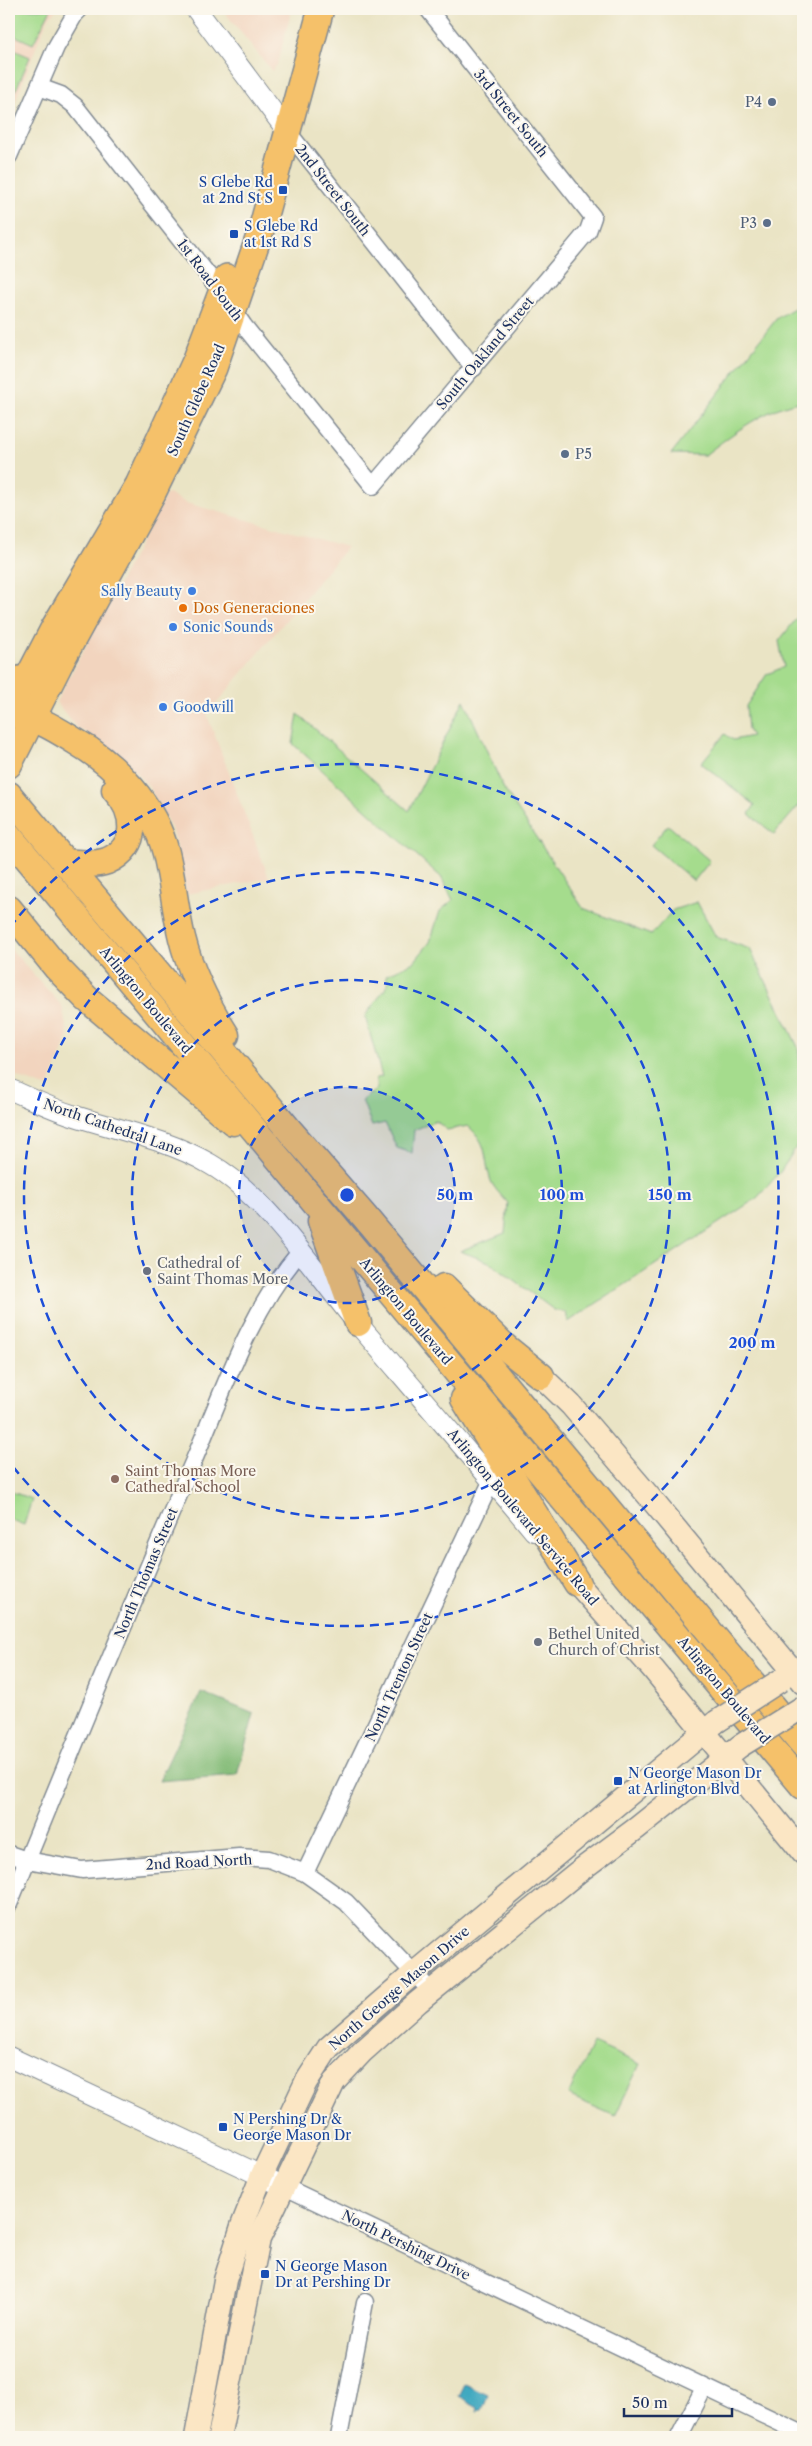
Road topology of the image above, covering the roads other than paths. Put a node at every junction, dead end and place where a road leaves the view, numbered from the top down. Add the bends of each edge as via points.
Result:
1 (80, 9) edge
2 (196, 9) edge
3 (306, 9) edge
4 (321, 9) edge
5 (428, 9) edge
6 (39, 87) junction
7 (282, 124) junction
8 (9, 156) edge
9 (593, 218) joint
10 (228, 303) junction
11 (474, 368) junction
12 (373, 486) joint
13 (77, 609) junction
14 (17, 680) edge
15 (19, 719) edge
16 (9, 765) edge
17 (9, 795) edge
18 (9, 836) edge
19 (64, 862) junction
20 (9, 909) edge
21 (9, 1089) edge
22 (290, 1132) junction
23 (278, 1159) junction
24 (314, 1203) junction
25 (364, 1216) junction
26 (300, 1252) junction
27 (358, 1323) junction
28 (429, 1338) junction
29 (541, 1376) joint
30 (492, 1480) junction
31 (577, 1582) junction
32 (796, 1676) edge
33 (803, 1707) edge
34 (710, 1727) junction
35 (803, 1744) edge
36 (732, 1752) junction
37 (803, 1786) edge
38 (803, 1853) edge
39 (9, 1854) edge
40 (27, 1860) junction
41 (305, 1873) junction
42 (9, 1904) edge
43 (413, 1974) junction
44 (431, 1992) junction
45 (9, 2057) edge
46 (262, 2175) junction
47 (284, 2187) junction
48 (365, 2302) dead end
49 (704, 2388) junction
50 (803, 2434) edge
51 (196, 2437) edge
52 (219, 2437) edge
53 (340, 2437) edge
54 (679, 2437) edge

1 - 6 street via 56,47
2 - 7 street, 2nd Street South
3 - 7 main road, South Glebe Road
4 - 7 main road, South Glebe Road
5 - 9 street, 3rd Street South
6 - 8 street
6 - 10 street, 1st Road South via 61,95 75,106
7 - 10 main road, South Glebe Road
7 - 11 street, 2nd Street South
9 - 11 street, South Oakland Street via 588,231
10 - 12 street, 1st Road South
10 - 13 main road, South Glebe Road via 214,368
11 - 12 street, South Oakland Street
13 - 14 main road, South Glebe Road
13 - 15 main road, South Glebe Road
14 - 15 main road, South Glebe Road
15 - 16 main road, South Glebe Road
15 - 19 highway via 94,771 120,796 131,816 128,843 113,857 93,864
15 - 22 highway via 82,745 125,780 146,808 166,852 182,939 200,990
17 - 19 highway, Arlington Boulevard
18 - 23 highway, Arlington Boulevard
19 - 22 highway, Arlington Boulevard
20 - 23 highway via 57,968 96,1008
21 - 26 street, North Cathedral Lane via 71,1114 139,1134 210,1164 234,1179 255,1199
22 - 25 highway, Arlington Boulevard
23 - 24 highway, Arlington Boulevard
24 - 27 highway
24 - 28 highway, Arlington Boulevard
25 - 29 highway via 384,1224 504,1348
25 - 35 highway, Arlington Boulevard
26 - 27 street, Arlington Boulevard Service Road
26 - 40 street, North Thomas Street via 272,1288 237,1360 157,1544
27 - 30 street, Arlington Boulevard Service Road
28 - 31 highway
28 - 37 highway, Arlington Boulevard
29 - 32 main road via 571,1405 647,1494
30 - 31 street, Arlington Boulevard Service Road
30 - 41 street, North Trenton Street
31 - 34 main road, Arlington Boulevard Service Road via 654,1670
32 - 34 main road, North George Mason Drive, bridge
33 - 36 main road, North George Mason Drive, bridge
34 - 36 main road, Arlington Boulevard Service Road
34 - 43 main road, North George Mason Drive
36 - 38 main road, Arlington Boulevard Service Road
36 - 44 main road, North George Mason Drive
39 - 40 street, 2nd Road North
40 - 41 street, 2nd Road North via 82,1870 239,1857 269,1859
40 - 42 street, North Thomas Street
41 - 43 street, 2nd Road North via 346,1902
43 - 44 street, 2nd Road North
43 - 46 main road, North George Mason Drive via 328,2048 306,2082
44 - 47 main road, North George Mason Drive via 362,2052 334,2082
45 - 46 street, North Pershing Drive
46 - 47 street, North Pershing Drive
46 - 51 main road, North George Mason Drive via 225,2280
47 - 49 street, North Pershing Drive
47 - 52 main road, North George Mason Drive via 260,2239
48 - 53 street
49 - 50 street, North Pershing Drive
49 - 54 street

